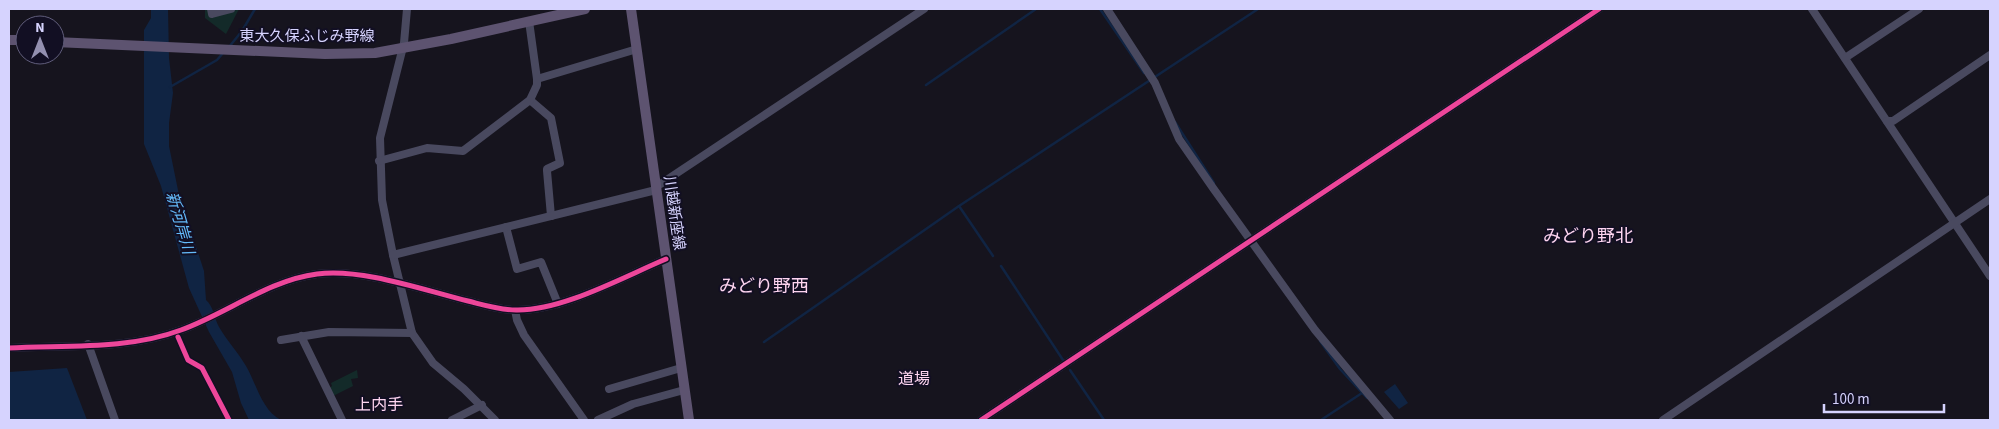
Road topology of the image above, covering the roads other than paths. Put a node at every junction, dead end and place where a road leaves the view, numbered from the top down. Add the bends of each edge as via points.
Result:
1 (211, 9) edge
2 (231, 9) edge
3 (407, 9) edge
4 (584, 9) edge
5 (631, 9) edge
6 (924, 9) edge
7 (1107, 9) edge
8 (1599, 9) edge
9 (1812, 9) edge
10 (1919, 9) edge
11 (529, 21) junction
12 (65, 42) edge
13 (403, 49) junction
14 (637, 49) junction
15 (1990, 55) edge
16 (1845, 58) junction
17 (537, 79) junction
18 (530, 100) junction
19 (1886, 121) junction
20 (379, 161) junction
21 (656, 189) junction
22 (1990, 199) edge
23 (551, 216) junction
24 (1955, 223) junction
25 (506, 227) junction
26 (1251, 241) junction
27 (393, 255) junction
28 (666, 259) junction
29 (1990, 276) edge
30 (400, 284) junction
31 (558, 304) junction
32 (515, 310) junction
33 (412, 333) junction
34 (301, 336) junction
35 (281, 340) dead end
36 (88, 344) junction
37 (9, 348) edge
38 (681, 368) junction
39 (609, 389) dead end
40 (684, 390) junction
41 (482, 405) junction
42 (115, 420) edge
43 (342, 420) edge
44 (452, 420) edge
45 (495, 420) edge
46 (584, 420) edge
47 (598, 420) edge
48 (688, 420) edge
49 (981, 420) edge
50 (1390, 420) edge
51 (1663, 420) edge

1 - 2 street via 212,14
3 - 13 street
4 - 11 main road, 東大久保ふじみ野線
5 - 14 main road, 川越新座線
6 - 21 street
7 - 26 street via 1155,83 1179,138
8 - 26 street
9 - 16 street
10 - 16 street
11 - 13 main road, 東大久保ふじみ野線
11 - 17 street
12 - 13 main road, 東大久保ふじみ野線 via 350,54
13 - 20 street via 380,138
14 - 17 street
14 - 21 main road, 川越新座線
15 - 19 street via 1893,121
16 - 19 street
17 - 18 street
18 - 20 street via 463,151 426,148
18 - 23 street via 551,118 560,163 547,169
19 - 24 street
20 - 27 street via 382,200
21 - 23 street
21 - 28 main road, 川越新座線
22 - 24 street
23 - 25 street
24 - 29 street
24 - 51 street
25 - 27 street
25 - 31 street via 517,269 542,262
26 - 49 street
26 - 50 street via 1315,330
27 - 30 street
28 - 31 street
28 - 38 main road, 川越新座線
30 - 32 street
30 - 33 street
30 - 36 street via 347,273 318,274 290,280 185,329 146,339
31 - 32 street
32 - 46 street via 524,335
33 - 34 street via 329,332
33 - 41 street via 433,363
34 - 35 street
34 - 43 street
36 - 37 street
36 - 42 street
38 - 39 street
38 - 40 main road, 川越新座線
40 - 47 street via 633,404
40 - 48 main road, 川越新座線
41 - 44 street
41 - 45 street

